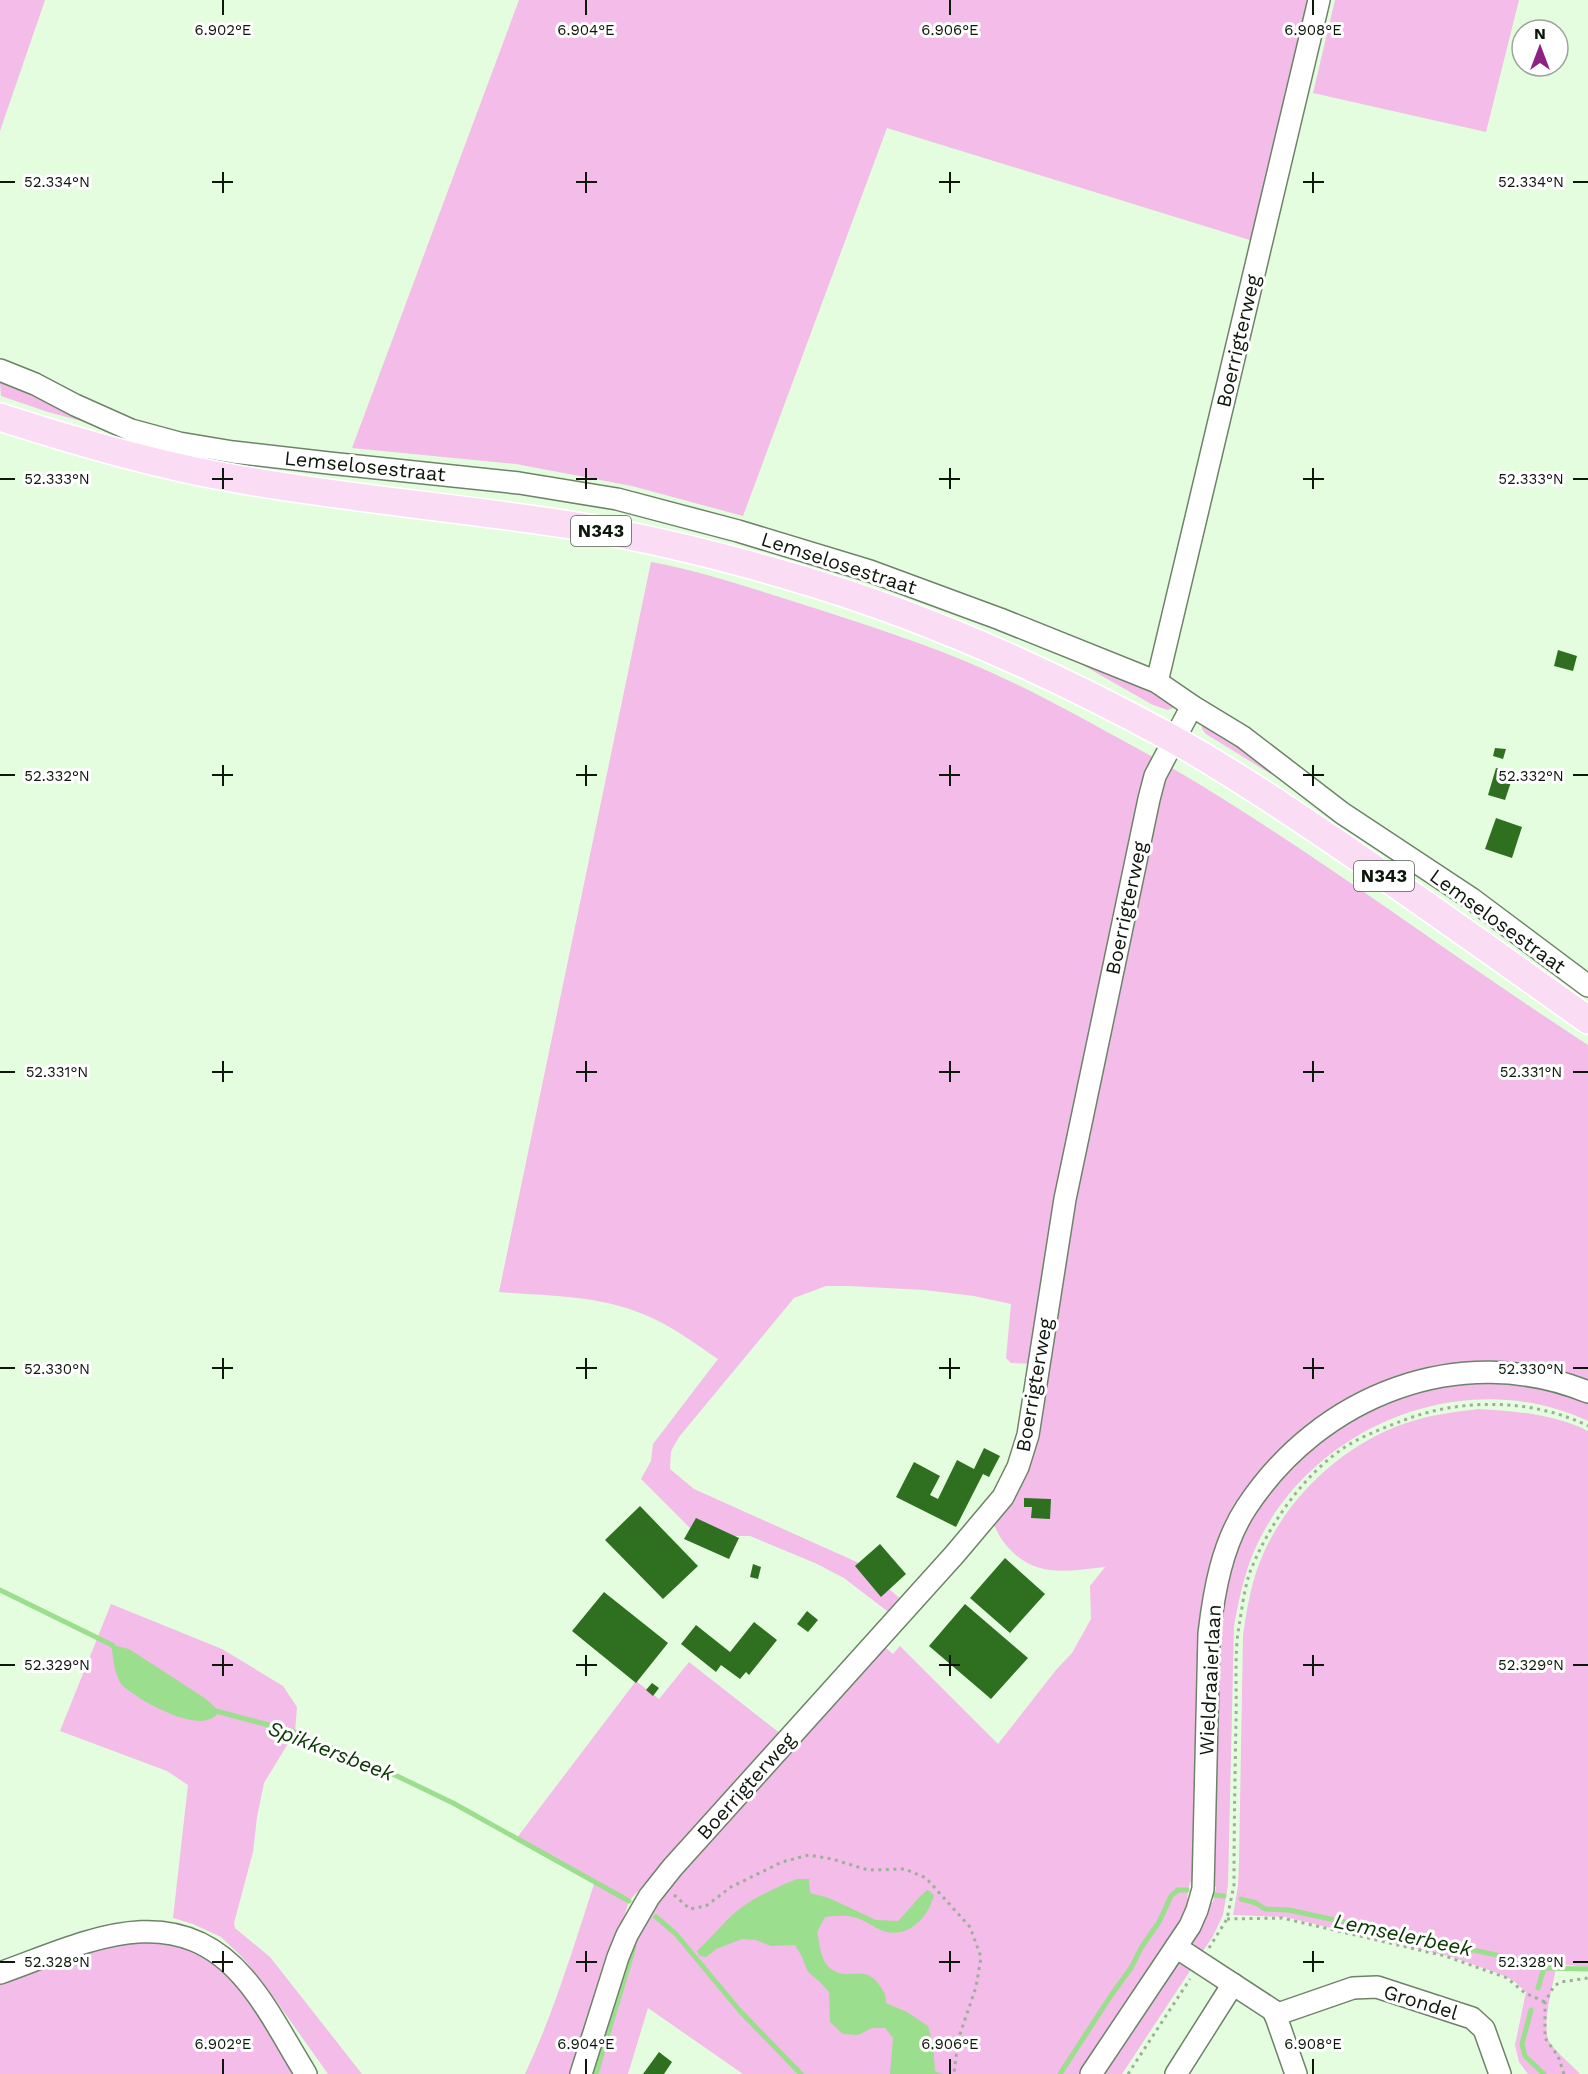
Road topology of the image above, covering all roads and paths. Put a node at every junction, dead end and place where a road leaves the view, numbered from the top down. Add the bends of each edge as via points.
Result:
1 (1319, 0) edge
2 (0, 370) edge
3 (0, 417) edge
4 (1157, 682) junction
5 (1192, 706) junction
6 (1174, 740) junction
7 (1588, 986) edge
8 (1588, 1020) edge
9 (1588, 1392) edge
10 (1588, 1426) edge
11 (660, 1882) junction
12 (1227, 1919) junction
13 (1176, 1947) junction
14 (1200, 1963) junction
15 (0, 1973) edge
16 (1588, 1978) edge
17 (1233, 1984) junction
18 (1545, 2002) junction
19 (1275, 2015) junction
20 (306, 2074) edge
21 (581, 2074) edge
22 (954, 2074) edge
23 (1091, 2074) edge
24 (1128, 2074) edge
25 (1176, 2074) edge
26 (1296, 2074) edge
27 (1500, 2074) edge
28 (1564, 2074) edge

1 - 4 street, Boerrigterweg
2 - 4 street, Lemselosestraat via 131,430 179,443 519,483 617,499 738,531 870,571
3 - 6 main road, N343 via 94,446 228,477 572,526 643,539 788,575 991,649
4 - 5 street, Lemselosestraat
5 - 6 street, Boerrigterweg
5 - 7 street, Lemselosestraat via 1243,737 1342,813 1472,899
6 - 8 main road, N343 via 1282,806
6 - 11 street, Boerrigterweg via 1155,776 1149,799 1065,1199 1028,1435 1018,1467 1003,1497 955,1554
9 - 13 street, Wieldraaierlaan via 1501,1372 1424,1379 1386,1391 1335,1418 1267,1480 1234,1532 1214,1593 1209,1634 1203,1889 1190,1926
10 - 12 path, Wieldraaierlaan via 1524,1407 1477,1405 1428,1411 1344,1448 1292,1497 1268,1533 1249,1574 1239,1628 1234,1885
11 - 21 street, Boerrigterweg via 618,1957
11 - 22 path via 690,1910 706,1906 731,1887 782,1862 810,1855 868,1870 905,1869 926,1878 970,1927 981,1958 976,1987 958,2040
12 - 14 path, Wieldraaierlaan
12 - 18 path via 1282,1918 1445,1956 1507,1978 1525,1993
13 - 14 street
13 - 23 street, Wieldraaierlaan
14 - 17 street
14 - 24 path, Wieldraaierlaan
15 - 20 street via 101,1937 141,1931 168,1932 199,1942 219,1954 244,1978
16 - 18 path via 1561,1982
17 - 19 street
17 - 25 street
18 - 28 path via 1545,2038 1558,2056
19 - 26 street
19 - 27 street, Grondel via 1353,1988 1377,1988 1472,2018 1484,2029

